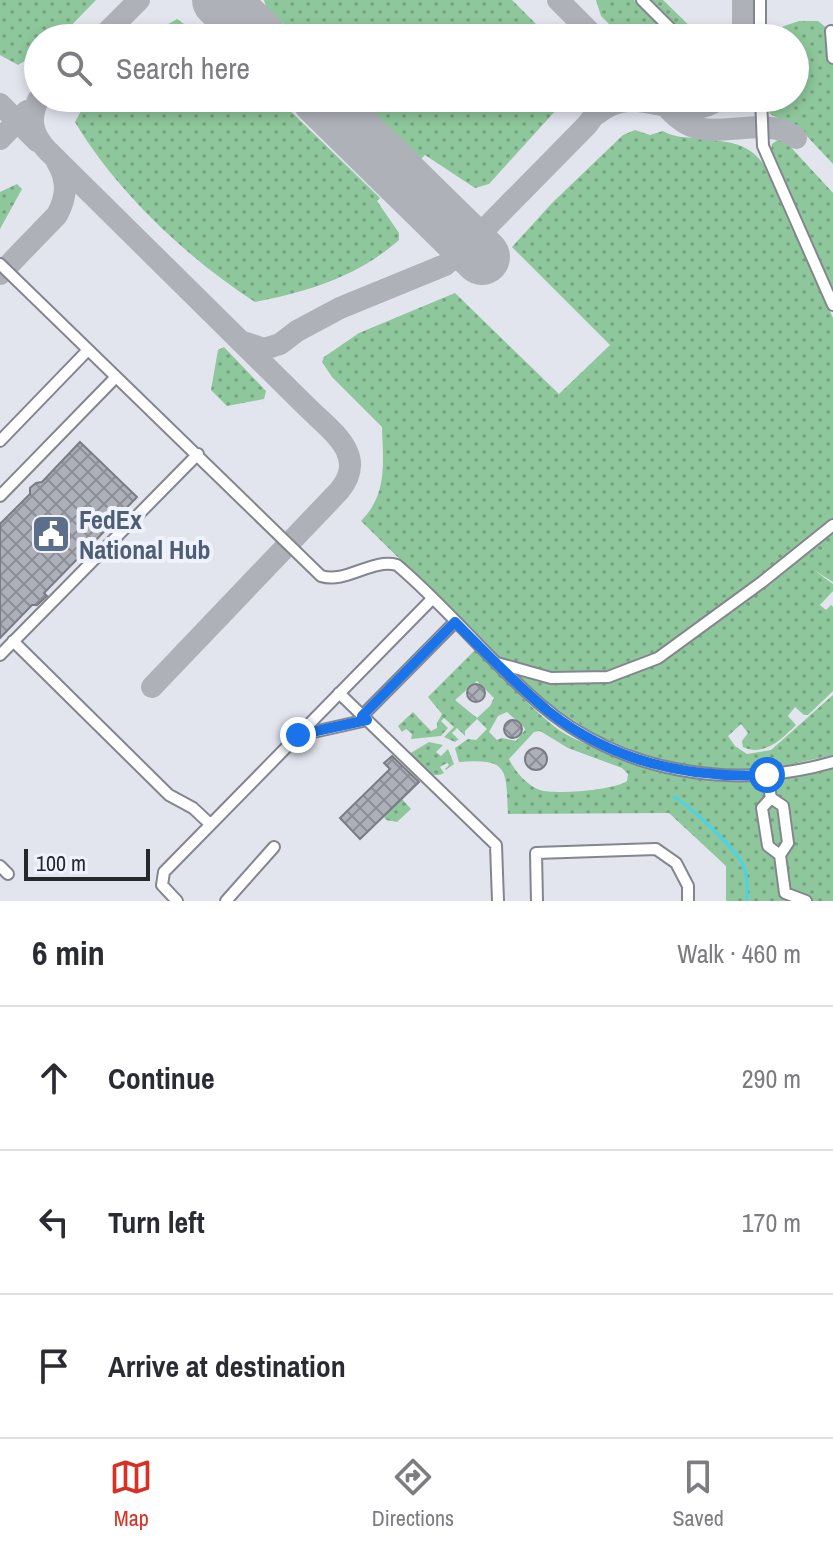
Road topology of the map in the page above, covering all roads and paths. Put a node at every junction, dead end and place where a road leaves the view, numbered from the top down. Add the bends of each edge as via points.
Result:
1 (642, 0) edge
2 (760, 0) edge
3 (666, 24) edge
4 (760, 24) edge
5 (831, 31) edge
6 (833, 58) edge
7 (762, 112) edge
8 (0, 264) edge
9 (833, 305) edge
10 (87, 351) junction
11 (115, 378) junction
12 (0, 441) edge
13 (198, 454) junction
14 (0, 496) edge
15 (833, 525) edge
16 (432, 599) junction
17 (455, 622) junction
18 (13, 641) junction
19 (0, 655) edge
20 (496, 662) junction
21 (339, 693) junction
22 (365, 718) junction
23 (298, 735) junction
24 (833, 762) edge
25 (767, 775) junction
26 (771, 798) junction
27 (210, 824) junction
28 (274, 847) dead end
29 (780, 855) junction
30 (177, 901) edge
31 (226, 901) edge
32 (498, 901) edge
33 (537, 901) edge
34 (688, 901) edge
35 (806, 901) edge

1 - 3 lane
2 - 4 lane
5 - 6 lane
7 - 9 lane via 763,146
8 - 10 lane
10 - 11 lane
10 - 12 lane
11 - 13 lane
11 - 14 lane
13 - 16 lane via 321,576 334,578 393,564
13 - 18 lane
15 - 20 lane via 658,658 594,678 551,678
16 - 17 lane
16 - 21 lane
17 - 20 lane
17 - 22 lane
18 - 19 lane
18 - 27 lane via 169,795
20 - 25 lane via 551,713 611,749 695,774
21 - 22 lane
21 - 23 lane
22 - 23 lane
22 - 32 lane via 496,845
23 - 27 lane
24 - 25 lane
25 - 26 lane
26 - 29 lane via 783,806 788,843
26 - 29 lane via 762,808 768,846
27 - 30 lane via 164,872 162,885
28 - 31 lane
29 - 35 lane via 785,893
33 - 34 lane via 536,853 656,849 676,863 688,886

